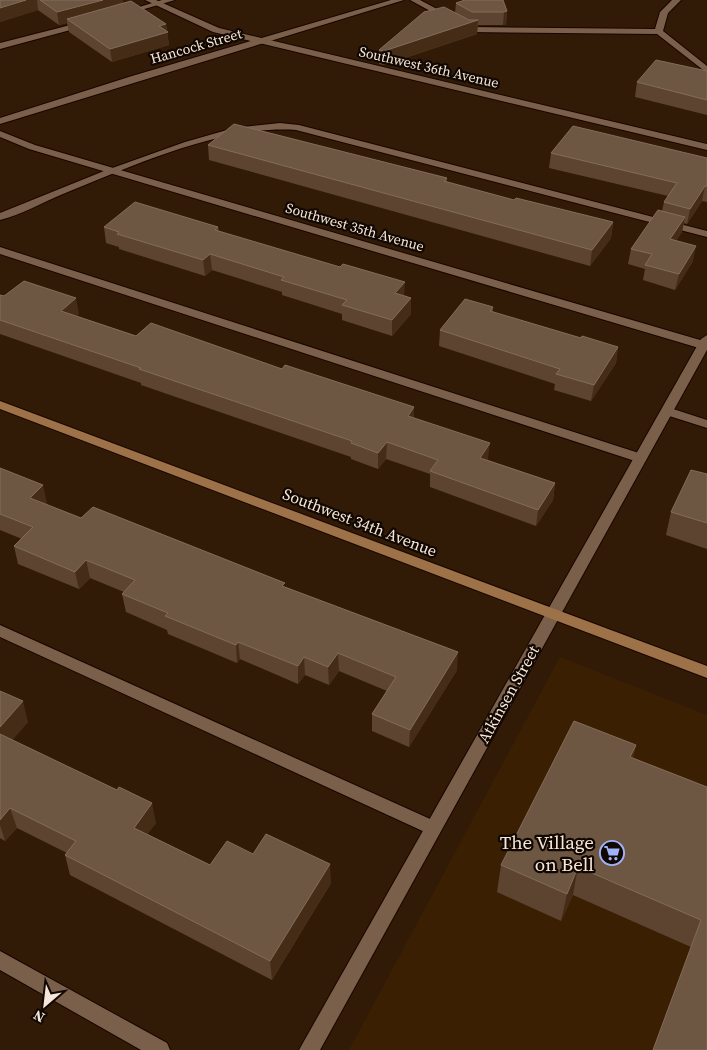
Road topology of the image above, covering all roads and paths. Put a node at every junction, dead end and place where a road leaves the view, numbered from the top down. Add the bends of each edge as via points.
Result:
1 (171, 0) edge
2 (400, 0) edge
3 (414, 0) edge
4 (677, 0) edge
5 (153, 2) edge
6 (111, 16) edge
7 (92, 21) edge
8 (659, 32) junction
9 (260, 41) junction
10 (0, 46) edge
11 (707, 70) edge
12 (0, 121) edge
13 (0, 134) edge
14 (707, 147) edge
15 (109, 170) junction
16 (0, 217) edge
17 (707, 234) edge
18 (0, 250) edge
19 (705, 342) edge
20 (0, 405) edge
21 (667, 411) junction
22 (707, 424) edge
23 (640, 458) junction
24 (553, 614) junction
25 (0, 631) edge
26 (707, 672) edge
27 (433, 828) junction
28 (0, 960) edge
29 (160, 1050) edge
30 (309, 1050) edge

1 - 5 street
2 - 9 street, Hancock Street
3 - 8 street via 469,29
4 - 8 street via 664,12
5 - 6 street
5 - 9 street, Southwest 36th Avenue via 216,30
7 - 10 street
8 - 11 street
9 - 12 street, Hancock Street
9 - 14 street, Southwest 36th Avenue
13 - 15 street, Southwest 35th Avenue
15 - 16 street
15 - 17 street via 218,135 278,125
15 - 19 street, Southwest 35th Avenue
18 - 23 street
19 - 21 street, Atkinsen Street
20 - 24 main road, Southwest 34th Avenue
21 - 22 street
21 - 23 street, Atkinsen Street
23 - 24 street, Atkinsen Street
24 - 26 main road, Southwest 34th Avenue
24 - 27 street, Atkinsen Street
25 - 27 street
27 - 30 street, Atkinsen Street
28 - 29 street

